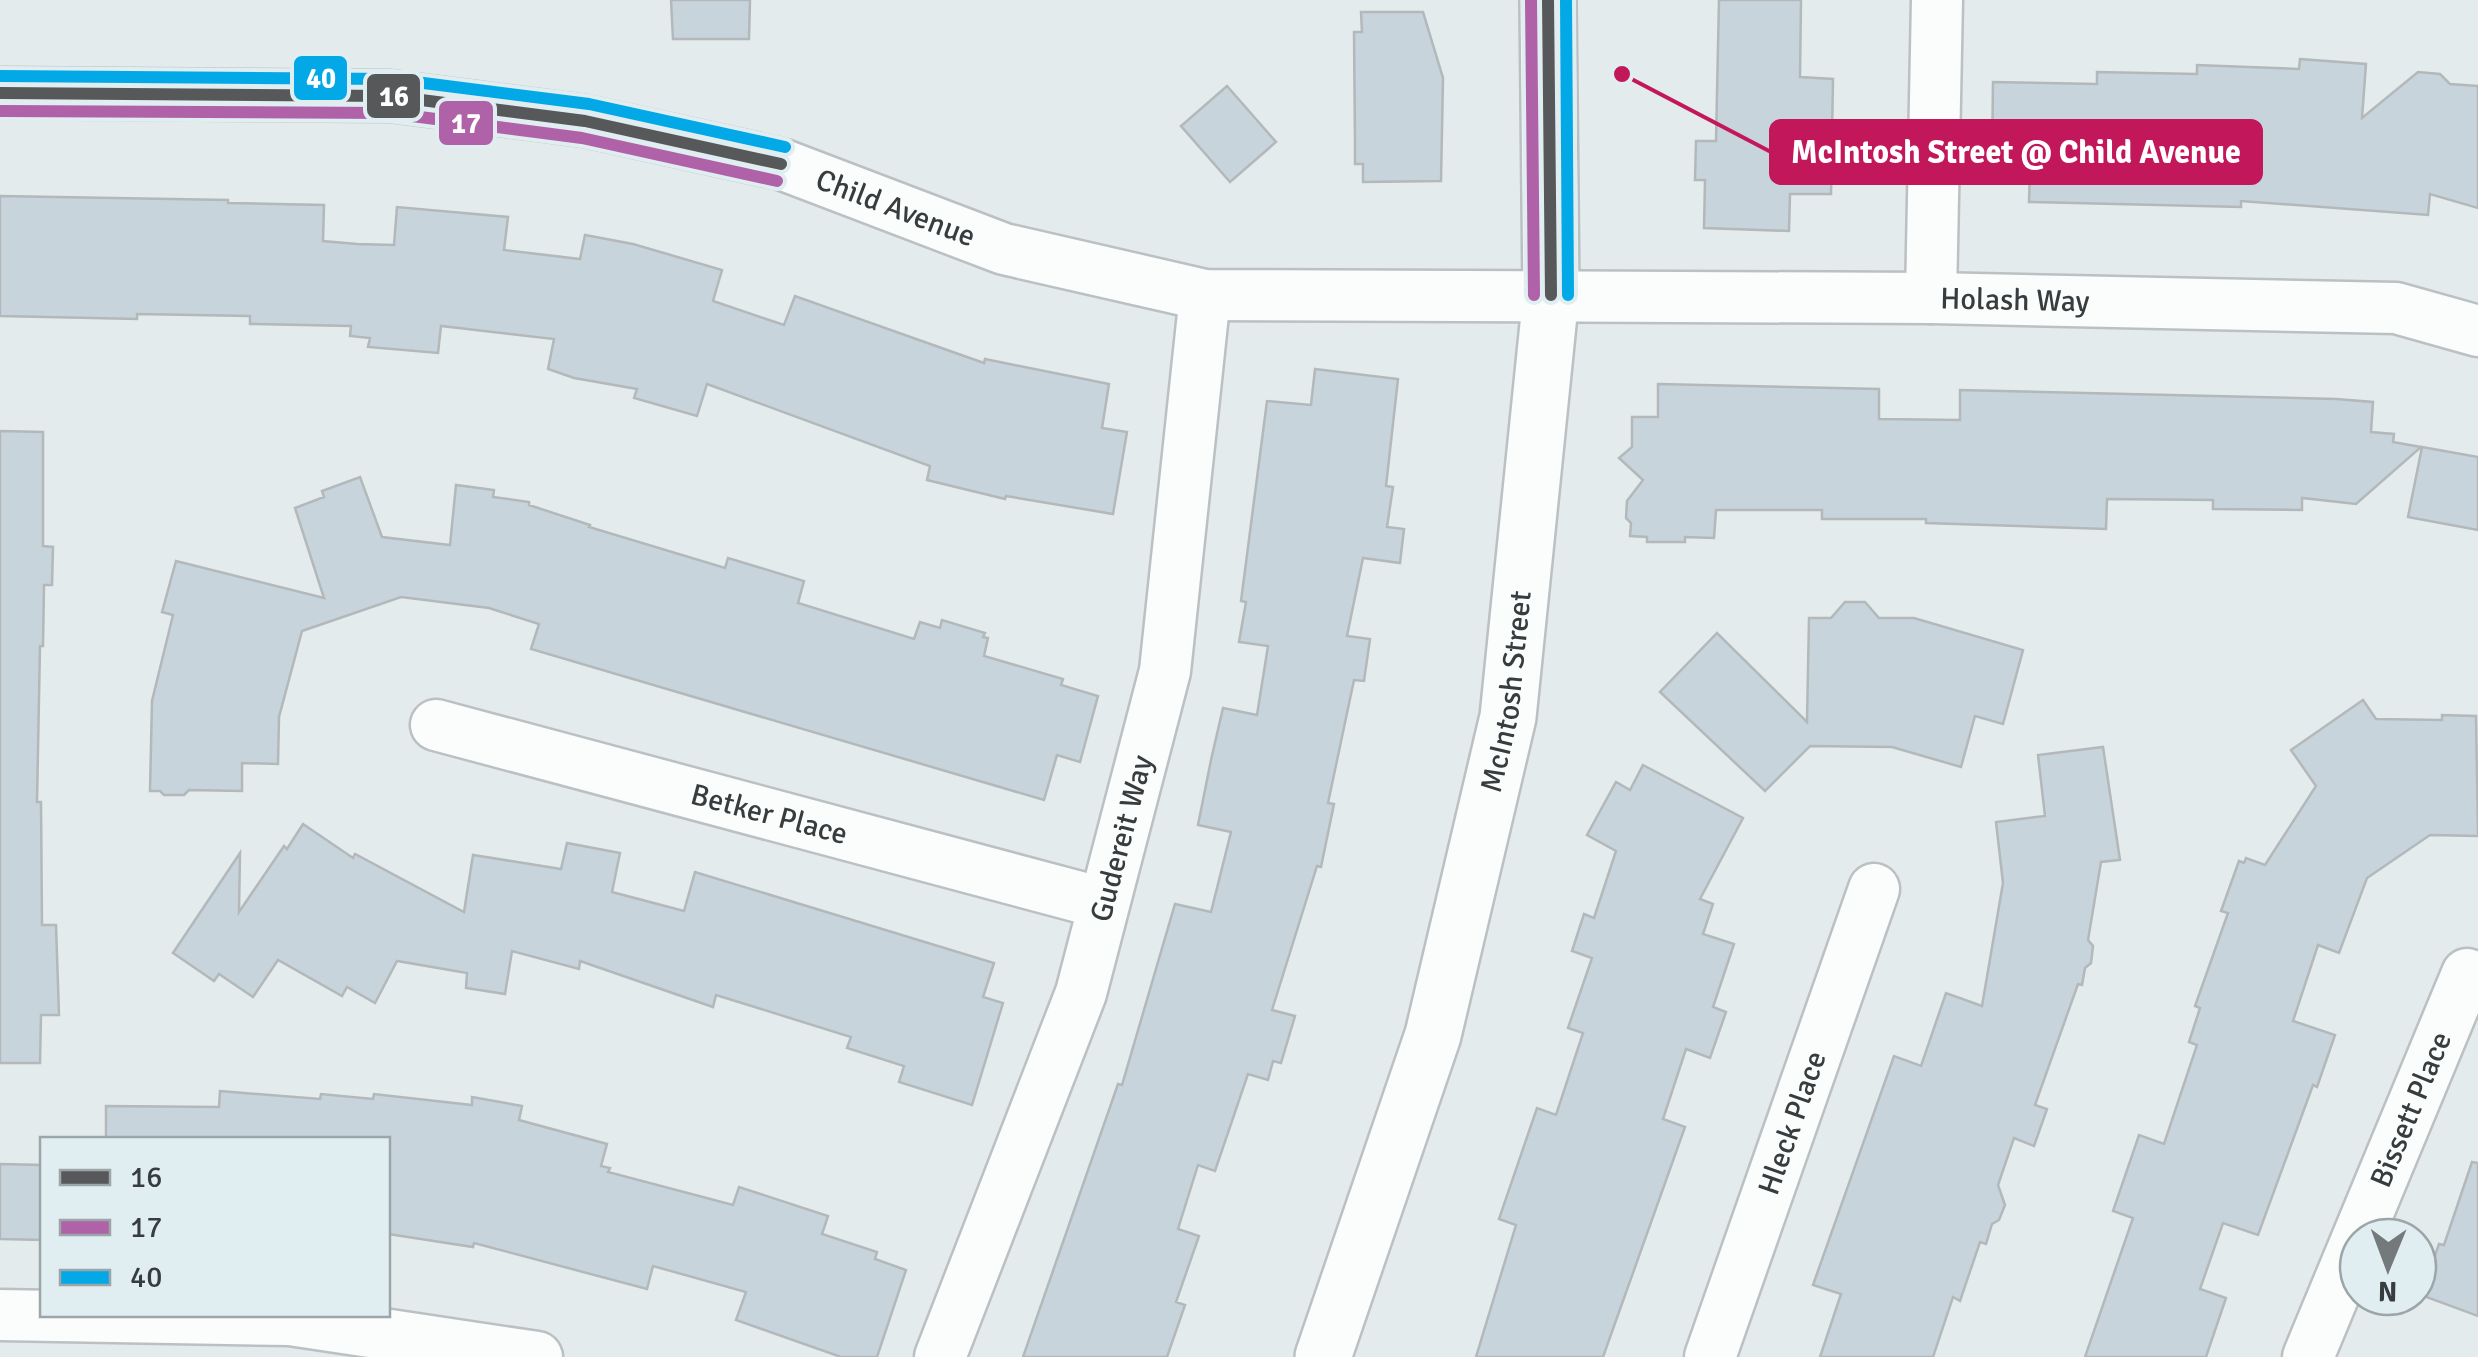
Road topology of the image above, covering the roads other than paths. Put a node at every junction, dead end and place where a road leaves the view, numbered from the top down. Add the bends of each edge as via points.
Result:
1 (1548, 0) edge
2 (1937, 0) edge
3 (0, 93) edge
4 (1205, 294) junction
5 (1551, 295) junction
6 (1931, 298) junction
7 (2478, 331) edge
8 (436, 724) dead end
9 (1874, 889) dead end
10 (1102, 903) junction
11 (2466, 974) dead end
12 (0, 1316) edge
13 (40, 1317) edge
14 (72, 1317) edge
15 (537, 1357) edge
16 (940, 1357) edge
17 (1323, 1357) edge
18 (1710, 1357) edge
19 (2308, 1357) edge

1 - 5 street, McIntosh Street
2 - 6 street
3 - 4 street, Child Avenue via 390,96 585,120 781,164 1004,250
4 - 5 street, Child Avenue
4 - 10 street, Gudereit Way via 1165,670
5 - 6 street, Holash Way
5 - 17 street, McIntosh Street via 1508,717 1434,1035
6 - 7 street, Holash Way via 2396,308
8 - 10 street, Betker Place
9 - 18 street, Hleck Place
10 - 16 street, Gudereit Way via 1081,993
11 - 19 street, Bissett Place
12 - 13 street
14 - 15 street via 290,1320

